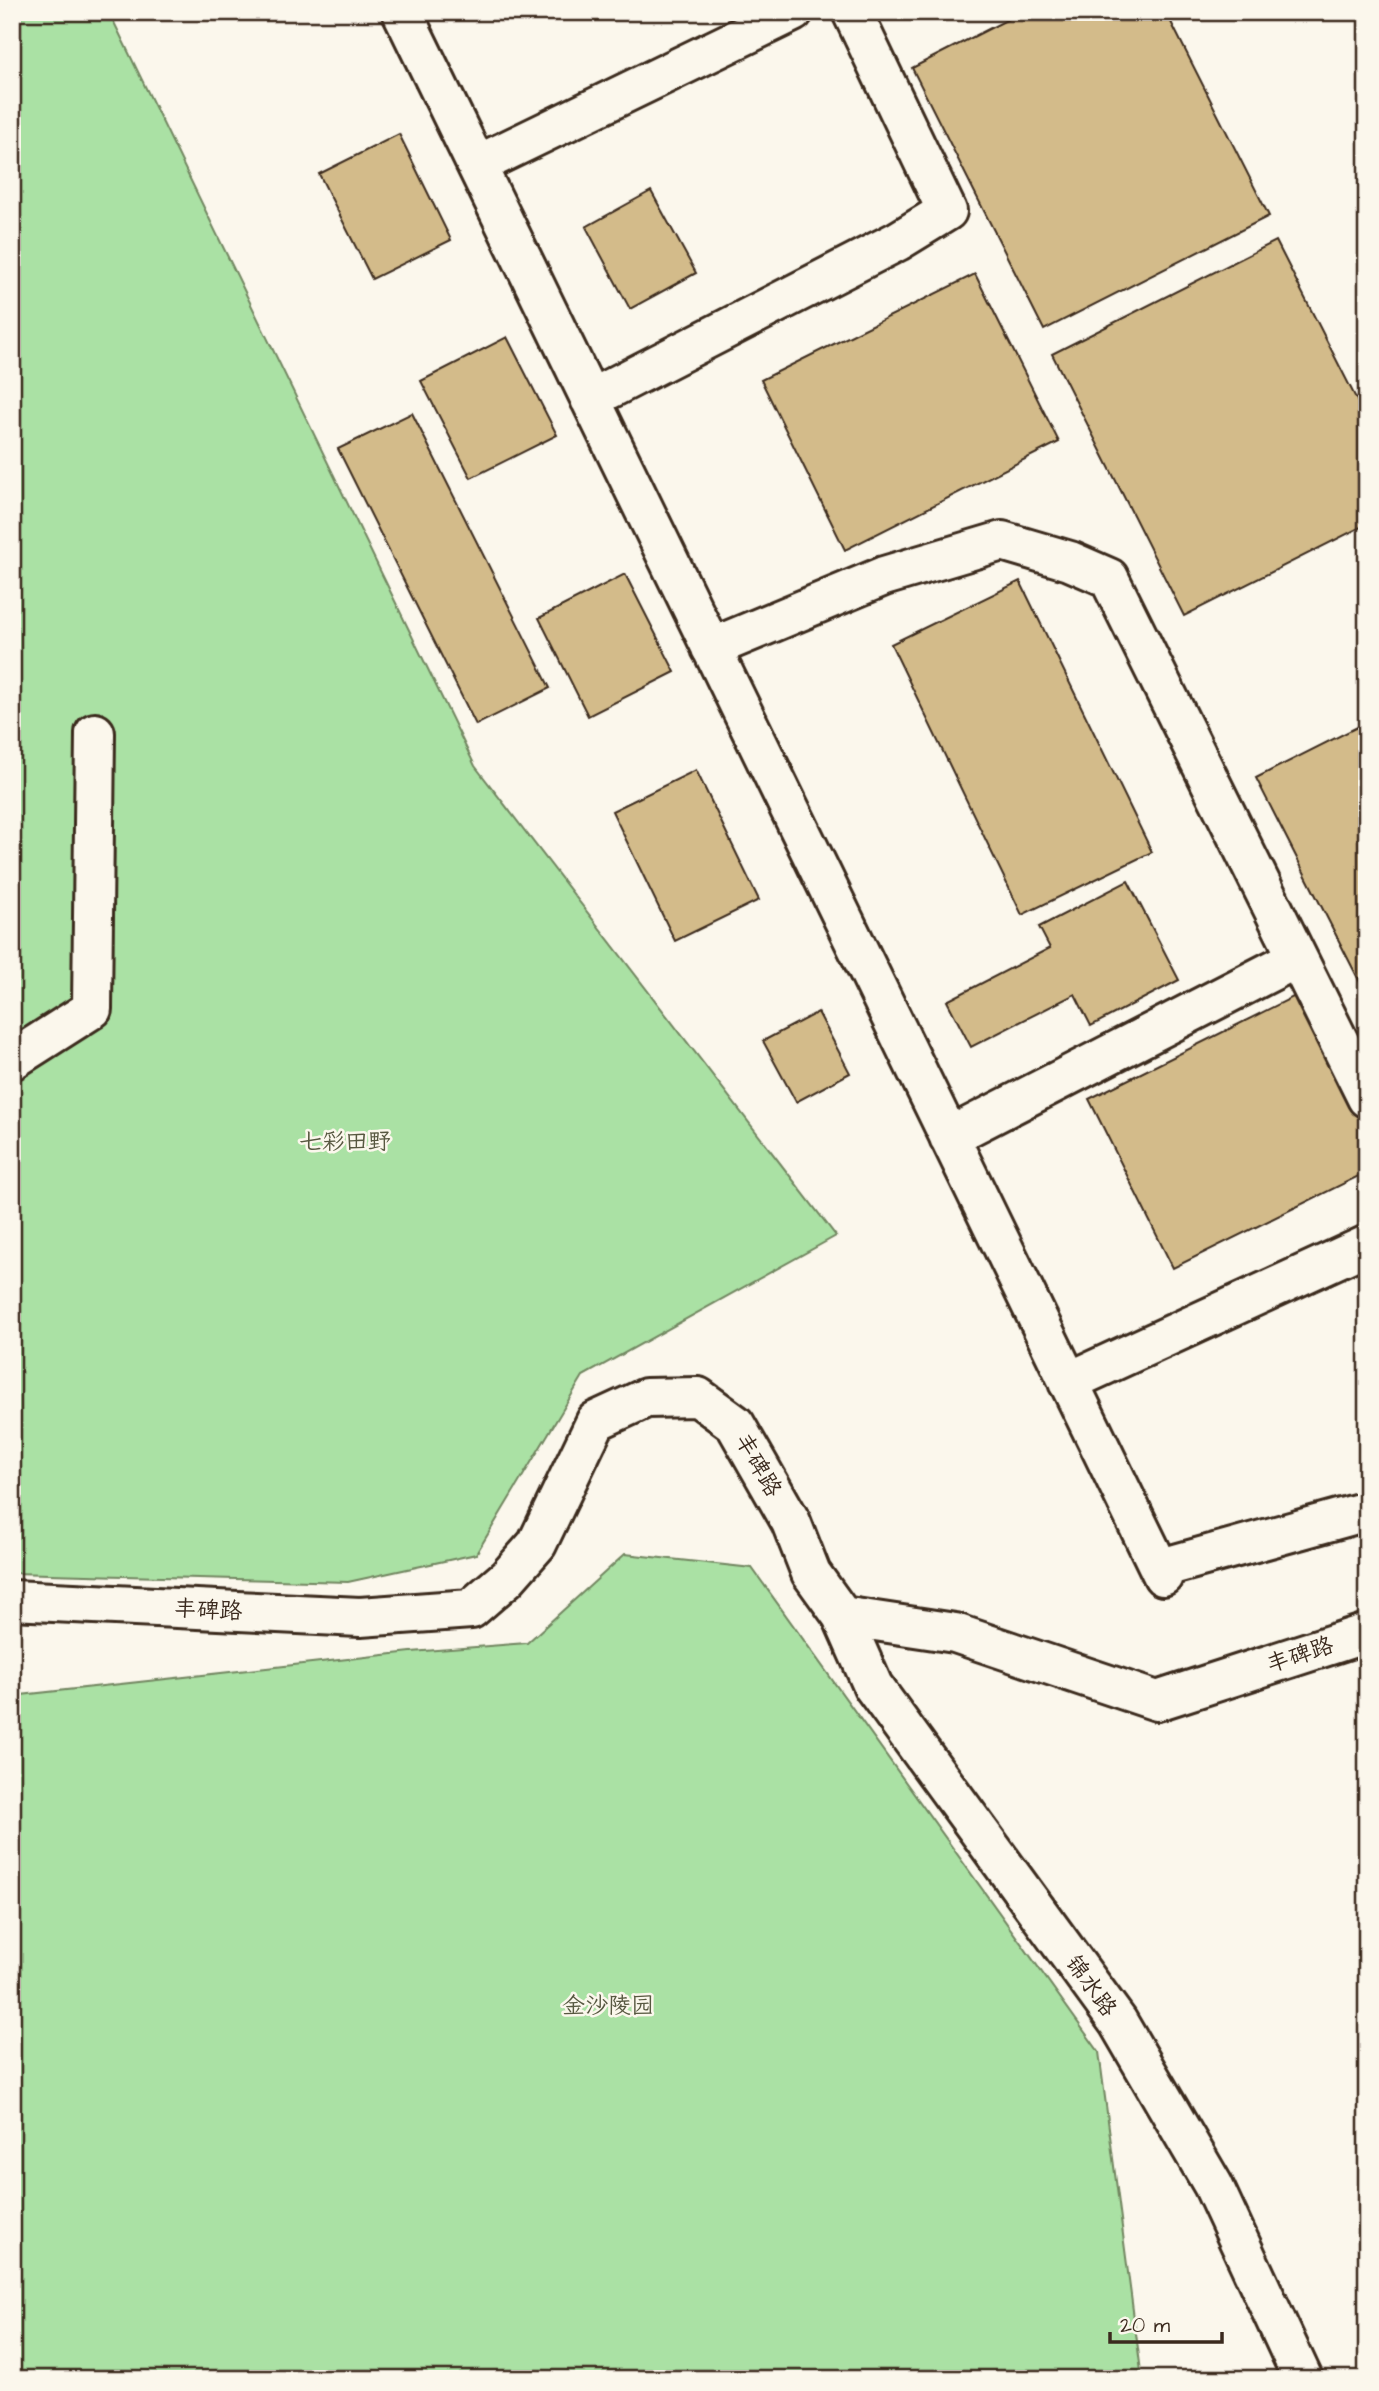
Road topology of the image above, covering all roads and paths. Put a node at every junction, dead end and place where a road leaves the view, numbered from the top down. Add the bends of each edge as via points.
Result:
1 (402, 12) edge
2 (793, 12) edge
3 (852, 12) edge
4 (477, 165) junction
5 (590, 399) junction
6 (712, 649) junction
7 (95, 733) dead end
8 (1297, 958) junction
9 (12, 1060) edge
10 (1367, 1098) edge
11 (949, 1137) junction
12 (1367, 1245) edge
13 (1068, 1382) junction
14 (1367, 1511) edge
15 (12, 1600) edge
16 (842, 1616) junction
17 (1367, 1633) edge
18 (1303, 2379) edge

1 - 4 street
2 - 4 street
3 - 5 street via 947,211 898,241
4 - 5 street
5 - 6 street
6 - 8 street via 884,576 1002,541 1109,578
6 - 11 street
7 - 9 street via 92,1009
8 - 10 street
8 - 11 street
11 - 13 street
12 - 13 street
13 - 14 street via 1163,1576 1160,1568
15 - 16 street, 丰碑路 via 360,1617 471,1609 537,1544 596,1421 646,1398 698,1397 734,1424 791,1522 811,1573
16 - 17 street, 丰碑路 via 955,1633 1157,1701
16 - 18 street, 锦水路 via 873,1686 1118,2022 1213,2185

